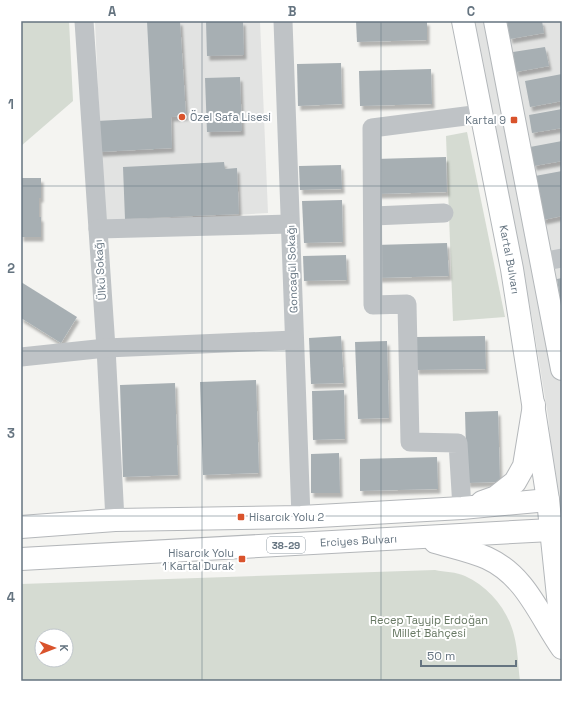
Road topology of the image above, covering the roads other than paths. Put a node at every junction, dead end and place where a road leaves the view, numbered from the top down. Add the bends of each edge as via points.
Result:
1 (84, 21) edge
2 (284, 21) edge
3 (463, 21) edge
4 (495, 21) edge
5 (481, 114) junction
6 (444, 213) dead end
7 (373, 216) junction
8 (290, 224) junction
9 (98, 229) junction
10 (552, 260) edge
11 (294, 340) junction
12 (106, 348) junction
13 (21, 357) edge
14 (562, 369) edge
15 (534, 405) junction
16 (555, 499) edge
17 (462, 508) junction
18 (301, 517) junction
19 (115, 520) junction
20 (21, 527) edge
21 (557, 529) edge
22 (416, 537) junction
23 (21, 559) edge
24 (562, 635) edge
25 (562, 648) edge

1 - 9 street, Ülkü Sokağı
2 - 8 street, Goncagül Sokağı
3 - 5 main road, Kartal Bulvarı
4 - 10 main road
5 - 7 street via 372,128
5 - 15 main road, Kartal Bulvarı via 512,269
6 - 7 street
7 - 17 street via 373,305 407,304 410,442 458,443
8 - 9 street
8 - 11 street, Goncagül Sokağı
9 - 12 street, Ülkü Sokağı
10 - 14 main road
11 - 12 street
11 - 18 street, Goncagül Sokağı
12 - 13 street
12 - 19 street, Ülkü Sokağı
15 - 16 main road, Kartal Bulvarı
15 - 17 main road via 524,466 515,482 496,497
16 - 17 main road
16 - 21 main road, Kartal Bulvarı
17 - 18 main road
18 - 19 main road
19 - 20 main road
21 - 22 main road, Erciyes Bulvarı / 38-29
21 - 24 main road
22 - 23 main road, Erciyes Bulvarı / 38-29
22 - 25 main road via 476,554 505,568 526,591

